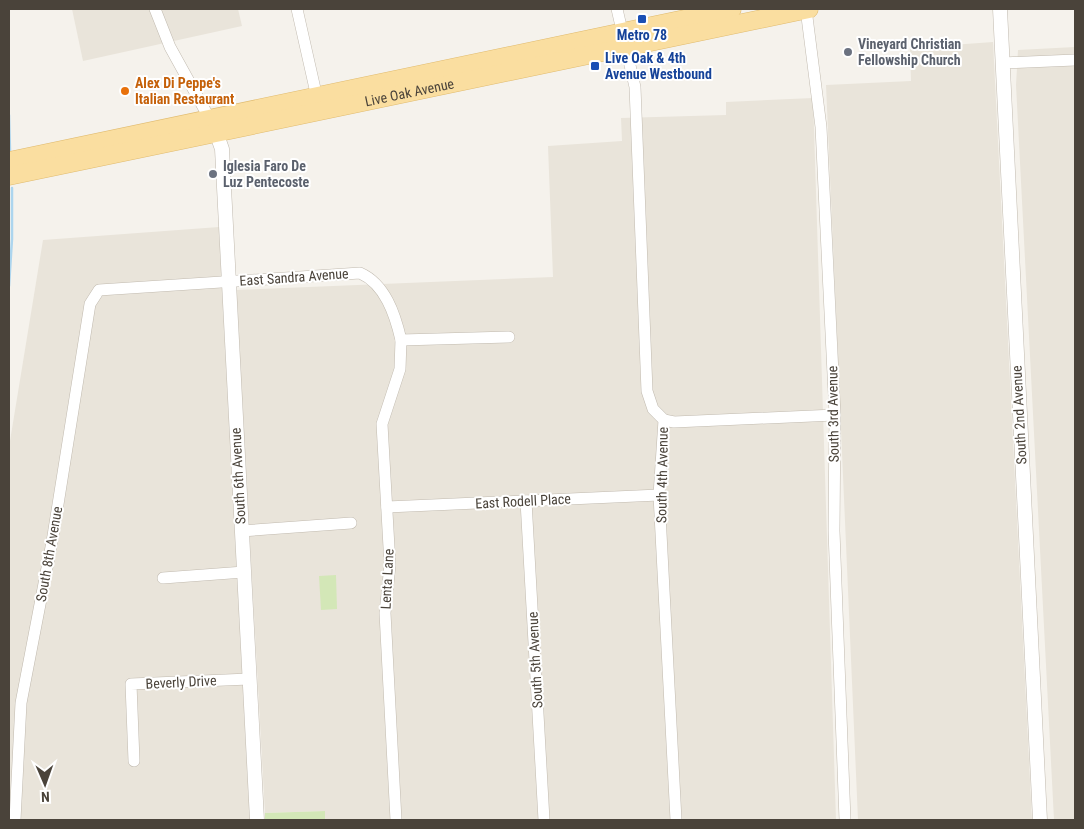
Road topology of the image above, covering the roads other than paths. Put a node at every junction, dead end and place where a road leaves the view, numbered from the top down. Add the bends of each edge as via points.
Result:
1 (154, 9) edge
2 (297, 9) edge
3 (617, 9) edge
4 (732, 9) edge
5 (807, 9) edge
6 (1000, 9) edge
7 (623, 39) junction
8 (1075, 60) edge
9 (1003, 62) junction
10 (318, 103) junction
11 (213, 125) junction
12 (14, 167) edge
13 (228, 281) junction
14 (99, 290) joint
15 (509, 337) dead end
16 (401, 340) junction
17 (835, 414) junction
18 (664, 420) junction
19 (659, 495) junction
20 (526, 501) junction
21 (387, 507) junction
22 (351, 524) dead end
23 (241, 531) junction
24 (244, 572) junction
25 (164, 578) dead end
26 (249, 679) junction
27 (134, 761) dead end
28 (15, 820) edge
29 (257, 820) edge
30 (396, 820) edge
31 (544, 820) edge
32 (676, 820) edge
33 (845, 820) edge
34 (1040, 820) edge

1 - 11 street via 170,46
2 - 10 street
3 - 7 street, South 4th Avenue
4 - 7 main road, Live Oak Avenue
5 - 7 main road, Live Oak Avenue
5 - 17 street, South 3rd Avenue via 821,127
6 - 9 street, South 2nd Avenue
7 - 10 main road, Live Oak Avenue
7 - 18 street, South 4th Avenue via 635,87 647,391 653,409
8 - 9 street
9 - 34 street, South 2nd Avenue
10 - 11 main road, Live Oak Avenue
11 - 12 main road, Live Oak Avenue
11 - 13 street, South 6th Avenue via 222,144
13 - 14 street, East Sandra Avenue
13 - 16 street, East Sandra Avenue via 360,273 373,279 394,314
13 - 23 street, South 6th Avenue
14 - 28 street, South 8th Avenue via 90,304 52,542 21,703
15 - 16 street
16 - 21 street, Lenta Lane via 400,370 382,424
17 - 18 street
17 - 33 street, South 3rd Avenue via 834,531
18 - 19 street, South 4th Avenue
19 - 20 street, East Rodell Place
19 - 32 street, South 4th Avenue
20 - 21 street, East Rodell Place
20 - 31 street, South 5th Avenue
21 - 30 street, Lenta Lane via 390,565 385,613
22 - 23 street
23 - 24 street, South 6th Avenue
24 - 25 street
24 - 26 street, South 6th Avenue
26 - 27 street, Beverly Drive via 131,684
26 - 29 street, South 6th Avenue

